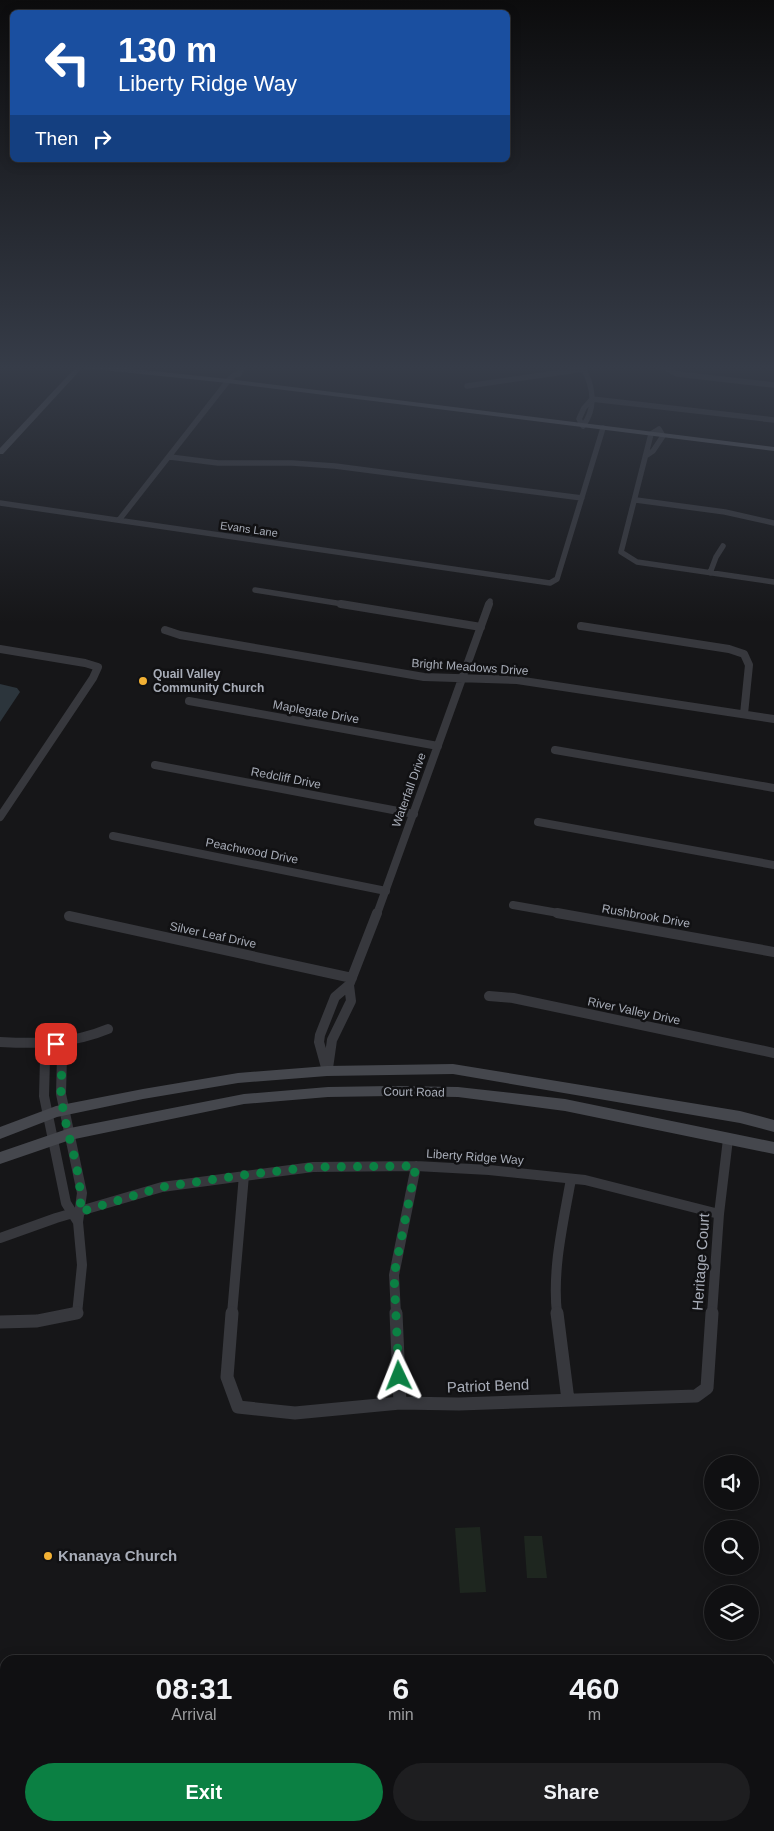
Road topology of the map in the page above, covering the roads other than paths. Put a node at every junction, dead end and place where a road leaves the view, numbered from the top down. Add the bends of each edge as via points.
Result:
1 (174, 451) edge
2 (596, 451) edge
3 (649, 451) edge
4 (652, 451) edge
5 (647, 456) junction
6 (170, 457) junction
7 (582, 498) junction
8 (636, 500) junction
9 (0, 503) edge
10 (119, 520) junction
11 (774, 523) edge
12 (723, 546) dead end
13 (628, 559) joint
14 (710, 573) junction
15 (495, 575) joint
16 (774, 582) edge
17 (255, 590) dead end
18 (490, 601) dead end
19 (581, 626) dead end
20 (482, 627) junction
21 (165, 630) dead end
22 (0, 649) edge
23 (98, 668) joint
24 (463, 679) junction
25 (189, 701) dead end
26 (744, 714) junction
27 (774, 719) edge
28 (438, 746) junction
29 (555, 750) dead end
30 (155, 764) dead end
31 (774, 788) edge
32 (414, 814) junction
33 (0, 817) edge
34 (538, 822) dead end
35 (113, 836) dead end
36 (774, 865) edge
37 (386, 891) junction
38 (513, 905) dead end
39 (69, 916) dead end
40 (774, 952) edge
41 (351, 982) junction
42 (489, 996) dead end
43 (108, 1029) dead end
44 (0, 1042) edge
45 (56, 1044) junction
46 (774, 1054) edge
47 (327, 1071) junction
48 (328, 1092) junction
49 (56, 1113) junction
50 (774, 1126) edge
51 (0, 1133) edge
52 (70, 1134) junction
53 (53, 1139) junction
54 (728, 1139) junction
55 (774, 1148) edge
56 (0, 1158) edge
57 (416, 1166) junction
58 (244, 1175) junction
59 (571, 1179) junction
60 (719, 1214) junction
61 (77, 1216) junction
62 (0, 1238) edge
63 (0, 1322) edge
64 (707, 1388) joint
65 (568, 1400) junction
66 (400, 1403) junction

1 - 6 street
2 - 7 street
3 - 5 street
4 - 5 street
5 - 8 street
6 - 7 street via 335,466
6 - 10 street
7 - 15 street via 557,579 550,583
8 - 11 street via 725,512
8 - 13 street via 621,552
9 - 10 street, Evans Lane
10 - 15 street, Evans Lane
12 - 14 street
13 - 14 street
14 - 16 street
17 - 20 street
18 - 20 street, Waterfall Drive
19 - 26 street via 729,648 744,654 749,665
20 - 24 street, Waterfall Drive
21 - 24 street, Bright Meadows Drive via 180,636 424,677
22 - 23 street
23 - 33 street
24 - 26 street, Bright Meadows Drive via 518,680
24 - 28 street, Waterfall Drive
25 - 28 street, Maplegate Drive
26 - 27 street, Bright Meadows Drive
28 - 32 street, Waterfall Drive
29 - 31 street
30 - 32 street, Redcliff Drive
32 - 37 street, Waterfall Drive
34 - 36 street
35 - 37 street, Peachwood Drive
37 - 41 street, Waterfall Drive
38 - 40 street, Rushbrook Drive
39 - 41 street, Silver Leaf Drive
41 - 47 street, Waterfall Drive via 351,1001 332,1040
41 - 47 street, Waterfall Drive via 335,996 320,1034
42 - 46 street, River Valley Drive via 513,998
43 - 45 street via 81,1040
44 - 45 street
45 - 49 street via 62,1056 61,1094
45 - 49 street via 45,1059 44,1096
47 - 48 main road
47 - 49 main road, Court Road via 238,1078
47 - 50 main road, Court Road via 453,1069 740,1117
48 - 52 main road, Court Road via 244,1099
48 - 54 main road, Court Road via 458,1092 516,1098 620,1115
49 - 51 main road, Court Road
49 - 52 street
49 - 53 street
52 - 53 main road, Court Road
52 - 61 street via 82,1193
53 - 56 main road, Court Road
53 - 61 street via 66,1203
54 - 55 main road, Court Road
54 - 60 street, Heritage Court
57 - 58 street, Liberty Ridge Way via 313,1167
57 - 59 street, Liberty Ridge Way
57 - 66 street via 394,1275
58 - 61 street, Liberty Ridge Way via 162,1187
58 - 66 street, Patriot Bend via 227,1377 238,1407 295,1412
59 - 60 street, Liberty Ridge Way
59 - 65 street via 556,1267 555,1295
60 - 64 street, Heritage Court
61 - 62 street, Liberty Ridge Way
61 - 63 street via 82,1265 77,1314 37,1321
64 - 65 street, Patriot Bend via 696,1396
65 - 66 street, Patriot Bend

